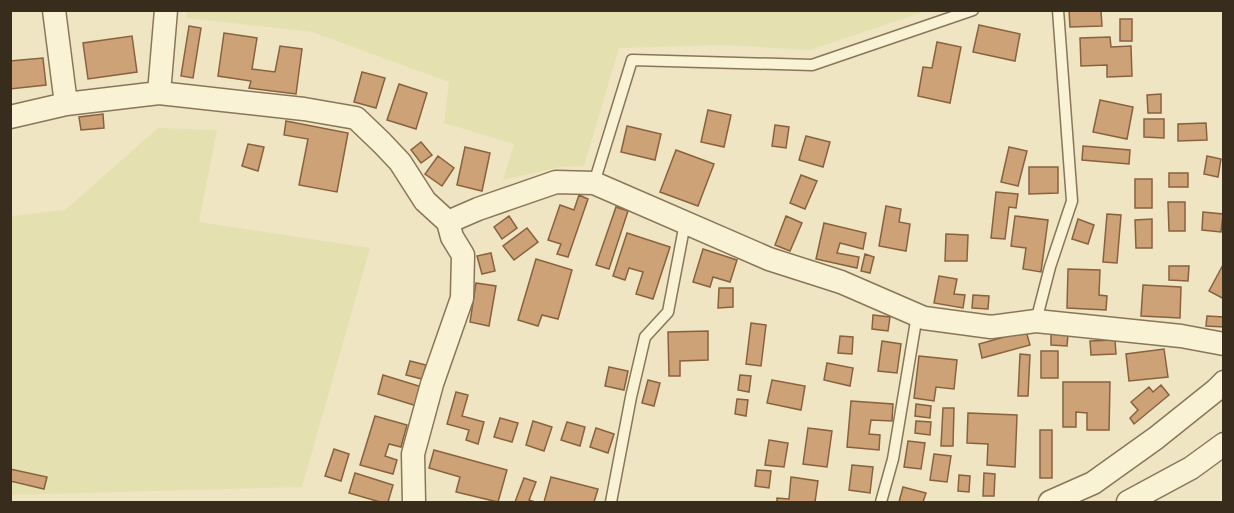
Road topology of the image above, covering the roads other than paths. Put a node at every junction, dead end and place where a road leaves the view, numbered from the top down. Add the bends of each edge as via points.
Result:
1 (54, 10) edge
2 (166, 10) edge
3 (973, 10) edge
4 (1058, 10) edge
5 (159, 93) junction
6 (66, 104) junction
7 (10, 117) edge
8 (594, 183) junction
9 (448, 222) junction
10 (685, 223) junction
11 (917, 315) junction
12 (1036, 321) junction
13 (1224, 344) edge
14 (1224, 382) edge
15 (1224, 444) edge
16 (414, 502) edge
17 (611, 502) edge
18 (881, 502) edge
19 (1050, 502) edge
20 (1128, 502) edge

1 - 6 street
2 - 5 street
3 - 8 lane via 812,65 632,60
4 - 12 lane via 1072,201
5 - 6 street
5 - 9 street via 356,118 400,162 425,201
6 - 7 street
8 - 9 street via 556,182
8 - 10 street
9 - 16 street via 463,255 462,298 413,454
10 - 11 street
10 - 17 lane via 668,312 645,337
11 - 12 street via 991,327
11 - 18 lane via 893,459
12 - 13 street
14 - 19 street via 1093,483
15 - 20 street via 1191,468

